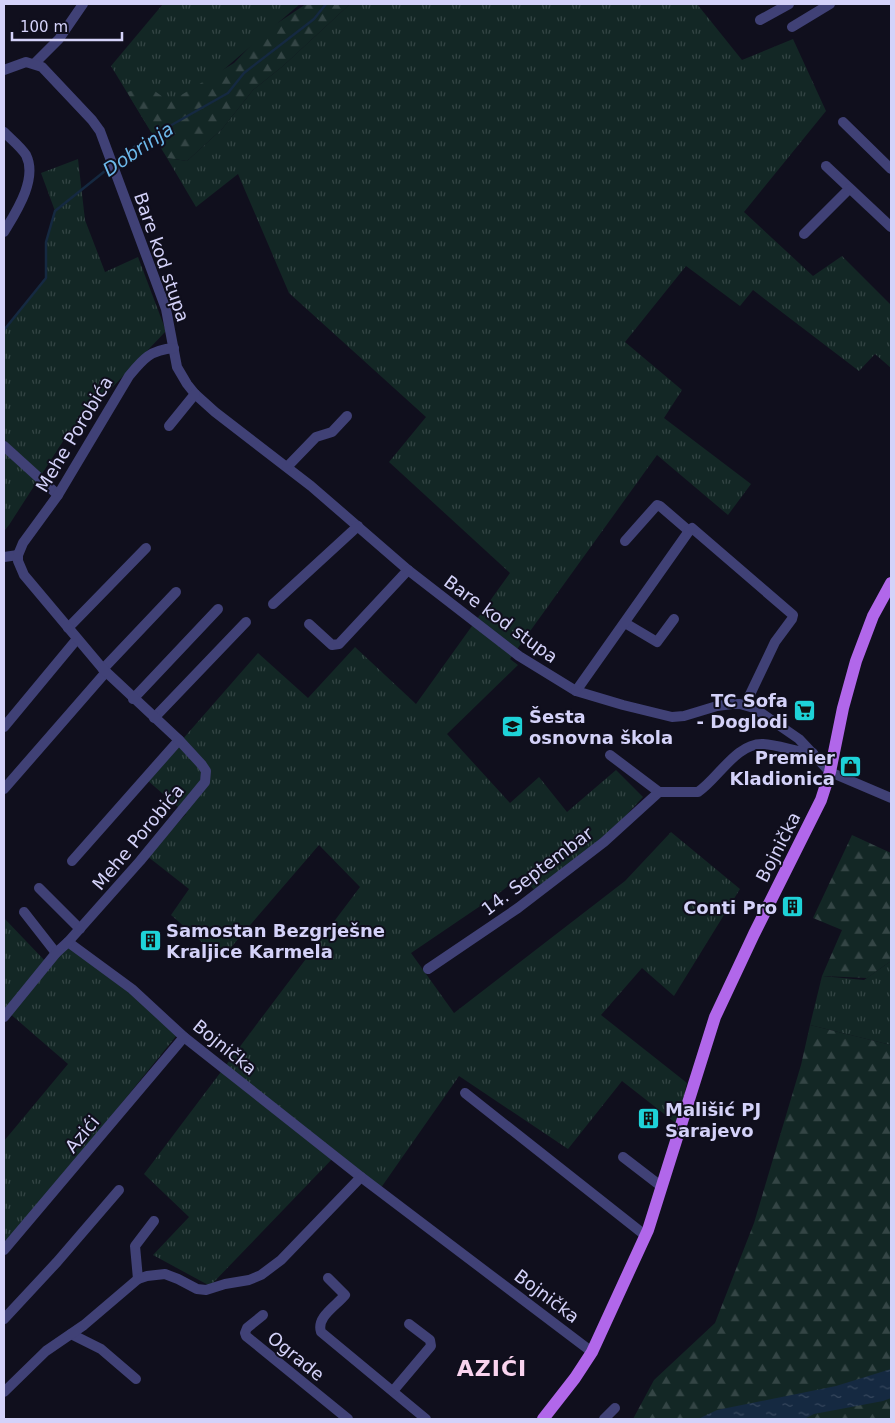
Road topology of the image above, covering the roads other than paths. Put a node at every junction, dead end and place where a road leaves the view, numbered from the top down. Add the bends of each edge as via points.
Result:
1 (83, 4) edge
2 (789, 4) edge
3 (830, 4) edge
4 (760, 20) dead end
5 (792, 27) dead end
6 (34, 64) junction
7 (4, 70) edge
8 (843, 122) dead end
9 (4, 132) edge
10 (826, 166) dead end
11 (891, 169) edge
12 (849, 189) junction
13 (891, 227) edge
14 (4, 232) edge
15 (804, 234) dead end
16 (174, 348) junction
17 (194, 394) junction
18 (347, 416) dead end
19 (169, 426) dead end
20 (4, 446) edge
21 (287, 467) junction
22 (58, 495) junction
23 (356, 524) junction
24 (689, 531) junction
25 (625, 541) dead end
26 (146, 548) dead end
27 (18, 556) junction
28 (4, 557) edge
29 (408, 570) junction
30 (891, 583) edge
31 (284, 587) dead end
32 (176, 592) dead end
33 (273, 604) dead end
34 (218, 610) dead end
35 (674, 619) dead end
36 (246, 622) dead end
37 (625, 623) junction
38 (308, 624) dead end
39 (68, 628) junction
40 (77, 639) junction
41 (104, 670) junction
42 (576, 691) junction
43 (133, 699) junction
44 (745, 705) junction
45 (154, 718) junction
46 (4, 727) edge
47 (179, 740) junction
48 (813, 753) junction
49 (610, 755) dead end
50 (830, 772) junction
51 (4, 789) edge
52 (659, 792) junction
53 (891, 798) edge
54 (72, 861) dead end
55 (39, 888) dead end
56 (24, 912) dead end
57 (80, 929) junction
58 (68, 942) junction
59 (56, 953) junction
60 (428, 969) dead end
61 (4, 1017) edge
62 (184, 1038) junction
63 (464, 1093) dead end
64 (623, 1156) dead end
65 (361, 1177) junction
66 (662, 1187) junction
67 (119, 1190) dead end
68 (154, 1221) dead end
69 (646, 1236) junction
70 (4, 1250) edge
71 (328, 1278) dead end
72 (138, 1279) junction
73 (263, 1315) dead end
74 (4, 1319) edge
75 (409, 1324) dead end
76 (71, 1334) junction
77 (592, 1352) junction
78 (136, 1379) dead end
79 (393, 1390) junction
80 (4, 1392) edge
81 (615, 1408) dead end
82 (348, 1419) edge
83 (426, 1419) edge
84 (543, 1419) edge
85 (604, 1419) edge

1 - 6 street via 59,39
2 - 4 street
3 - 5 street
6 - 7 street via 26,62
6 - 16 street, Bare kod stupa via 47,71 92,120 104,140 166,309
8 - 11 street
9 - 14 street via 25,154 28,175 22,202
10 - 12 street
12 - 13 street
12 - 15 street
16 - 17 street, Bare kod stupa via 177,367
16 - 22 street, Mehe Porobića via 154,352 140,362
17 - 19 street
17 - 21 street, Bare kod stupa
18 - 21 street via 332,432 316,437
20 - 22 street
21 - 23 street, Bare kod stupa
22 - 27 street, Mehe Porobića via 23,543
23 - 29 street, Bare kod stupa
23 - 31 street
23 - 33 street
24 - 25 street via 657,505
24 - 37 street
24 - 44 street via 692,528 793,615 775,642
26 - 39 street
27 - 28 street
27 - 39 street, Mehe Porobića via 24,575
29 - 38 street via 339,644 332,645
29 - 42 street, Bare kod stupa via 525,661
30 - 50 main road, Bojnička via 873,616 856,661
32 - 41 street
34 - 43 street
35 - 37 street via 657,642
36 - 45 street
37 - 42 street
39 - 40 street, Mehe Porobića
40 - 41 street, Mehe Porobića
40 - 46 street
41 - 43 street, Mehe Porobića
41 - 51 street
42 - 44 street, Bare kod stupa via 672,717 717,706
43 - 45 street, Mehe Porobića
44 - 48 street, Bare kod stupa via 798,738
45 - 47 street, Mehe Porobića
47 - 54 street, Mehe Porobića
47 - 57 street, Mehe Porobića via 206,771 205,782
48 - 50 street, Bare kod stupa
48 - 52 street via 754,745 738,754 698,792
49 - 52 street
50 - 53 street
50 - 66 main road, Bojnička via 821,800 715,1017
52 - 60 street, 14. Septembar via 604,842 534,896
55 - 57 street
56 - 59 street
57 - 58 street, Mehe Porobića
58 - 59 street, Mehe Porobića
58 - 62 street, Bojnička via 132,989
59 - 61 street, Mehe Porobića
62 - 65 street, Bojnička
62 - 70 street, Azići
63 - 69 street
64 - 66 street
65 - 72 street via 273,1268 249,1280 206,1290 165,1274
65 - 77 street, Bojnička
66 - 69 main road, Bojnička
67 - 74 street
68 - 72 street via 134,1246
69 - 77 main road, Bojnička
71 - 79 street via 345,1296 321,1320 321,1332
72 - 76 street
73 - 82 street, Ograde via 247,1328 246,1336
75 - 79 street via 430,1340 431,1346
76 - 78 street via 101,1349
76 - 80 street via 46,1352
77 - 84 main road, Bojnička
79 - 83 street
81 - 85 street

